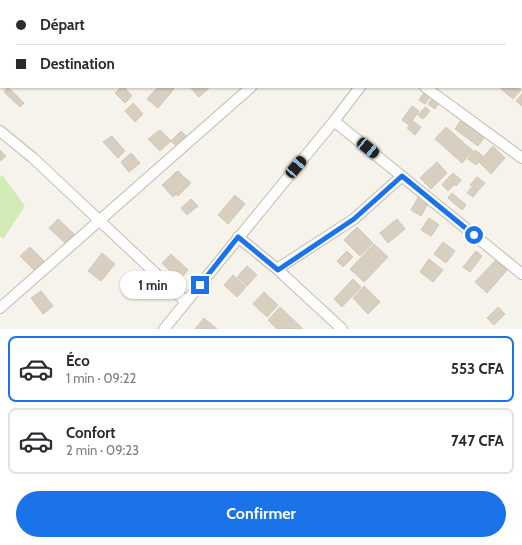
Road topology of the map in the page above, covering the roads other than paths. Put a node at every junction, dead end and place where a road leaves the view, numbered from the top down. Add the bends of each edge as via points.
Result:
1 (250, 88) edge
2 (359, 88) edge
3 (426, 88) edge
4 (334, 121) junction
5 (0, 131) edge
6 (522, 158) edge
7 (402, 176) junction
8 (98, 220) junction
9 (238, 237) junction
10 (278, 270) junction
11 (522, 274) edge
12 (186, 302) junction
13 (0, 308) edge
14 (164, 329) edge
15 (342, 329) edge

1 - 8 street
2 - 4 street
3 - 6 street
4 - 7 street
4 - 9 street
5 - 8 street via 33,158
7 - 10 street via 354,219
7 - 11 street
8 - 12 street
8 - 13 street
9 - 10 street
9 - 12 street
10 - 15 street
12 - 14 street

